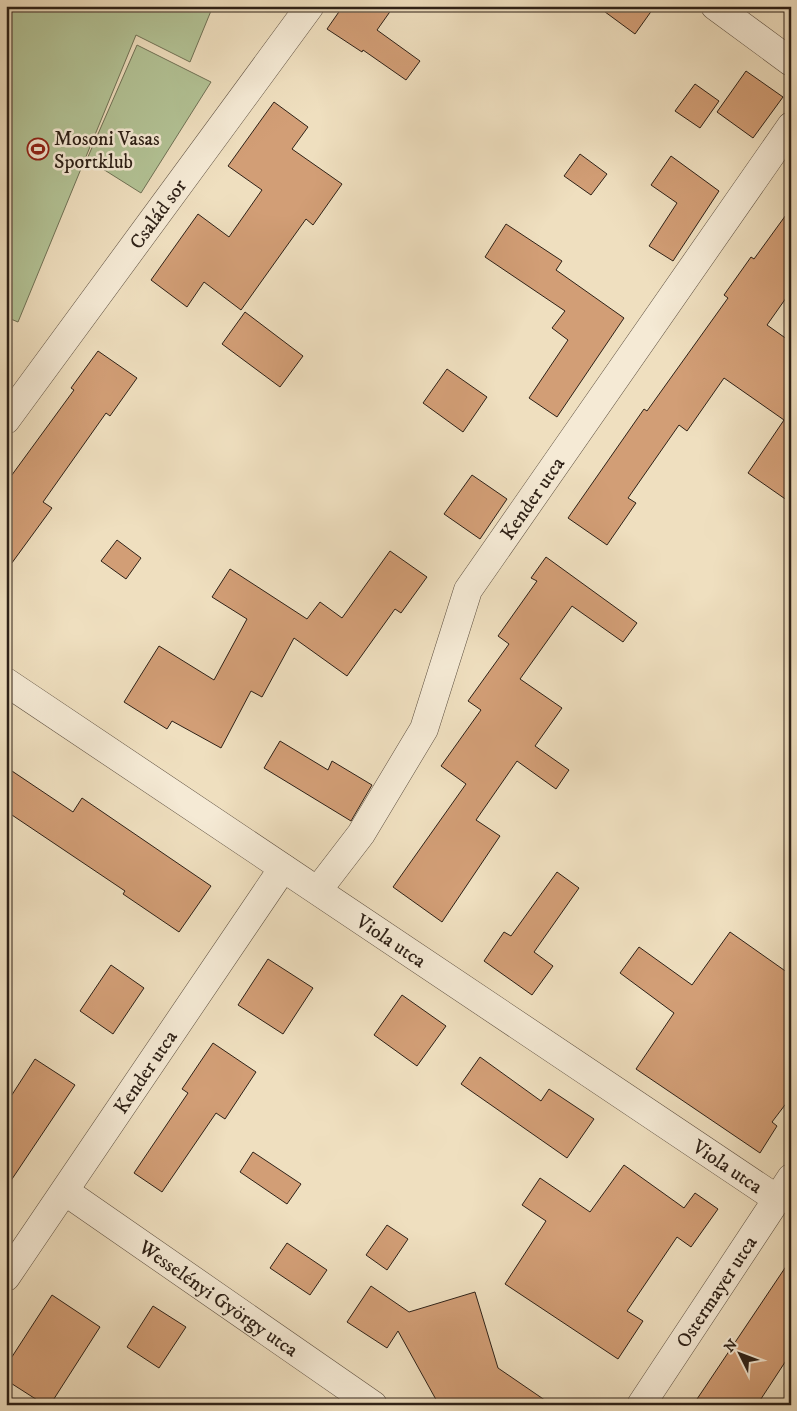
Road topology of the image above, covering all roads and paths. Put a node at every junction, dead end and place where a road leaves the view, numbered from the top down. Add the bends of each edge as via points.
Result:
1 (310, 6) edge
2 (715, 6) edge
3 (791, 62) edge
4 (791, 126) edge
5 (6, 420) edge
6 (6, 682) edge
7 (283, 868) junction
8 (318, 890) junction
9 (784, 1188) edge
10 (66, 1192) junction
11 (8, 1271) edge
12 (372, 1405) edge
13 (641, 1405) edge

1 - 5 street, Család sor
2 - 3 street
4 - 8 street, Kender utca via 468,590 424,729 362,834
6 - 7 street, Viola utca
7 - 8 street, Viola utca
7 - 10 street, Kender utca
8 - 9 street, Viola utca
9 - 13 street, Ostermayer utca
10 - 11 street, Kender utca
10 - 12 street, Wesselényi György utca

